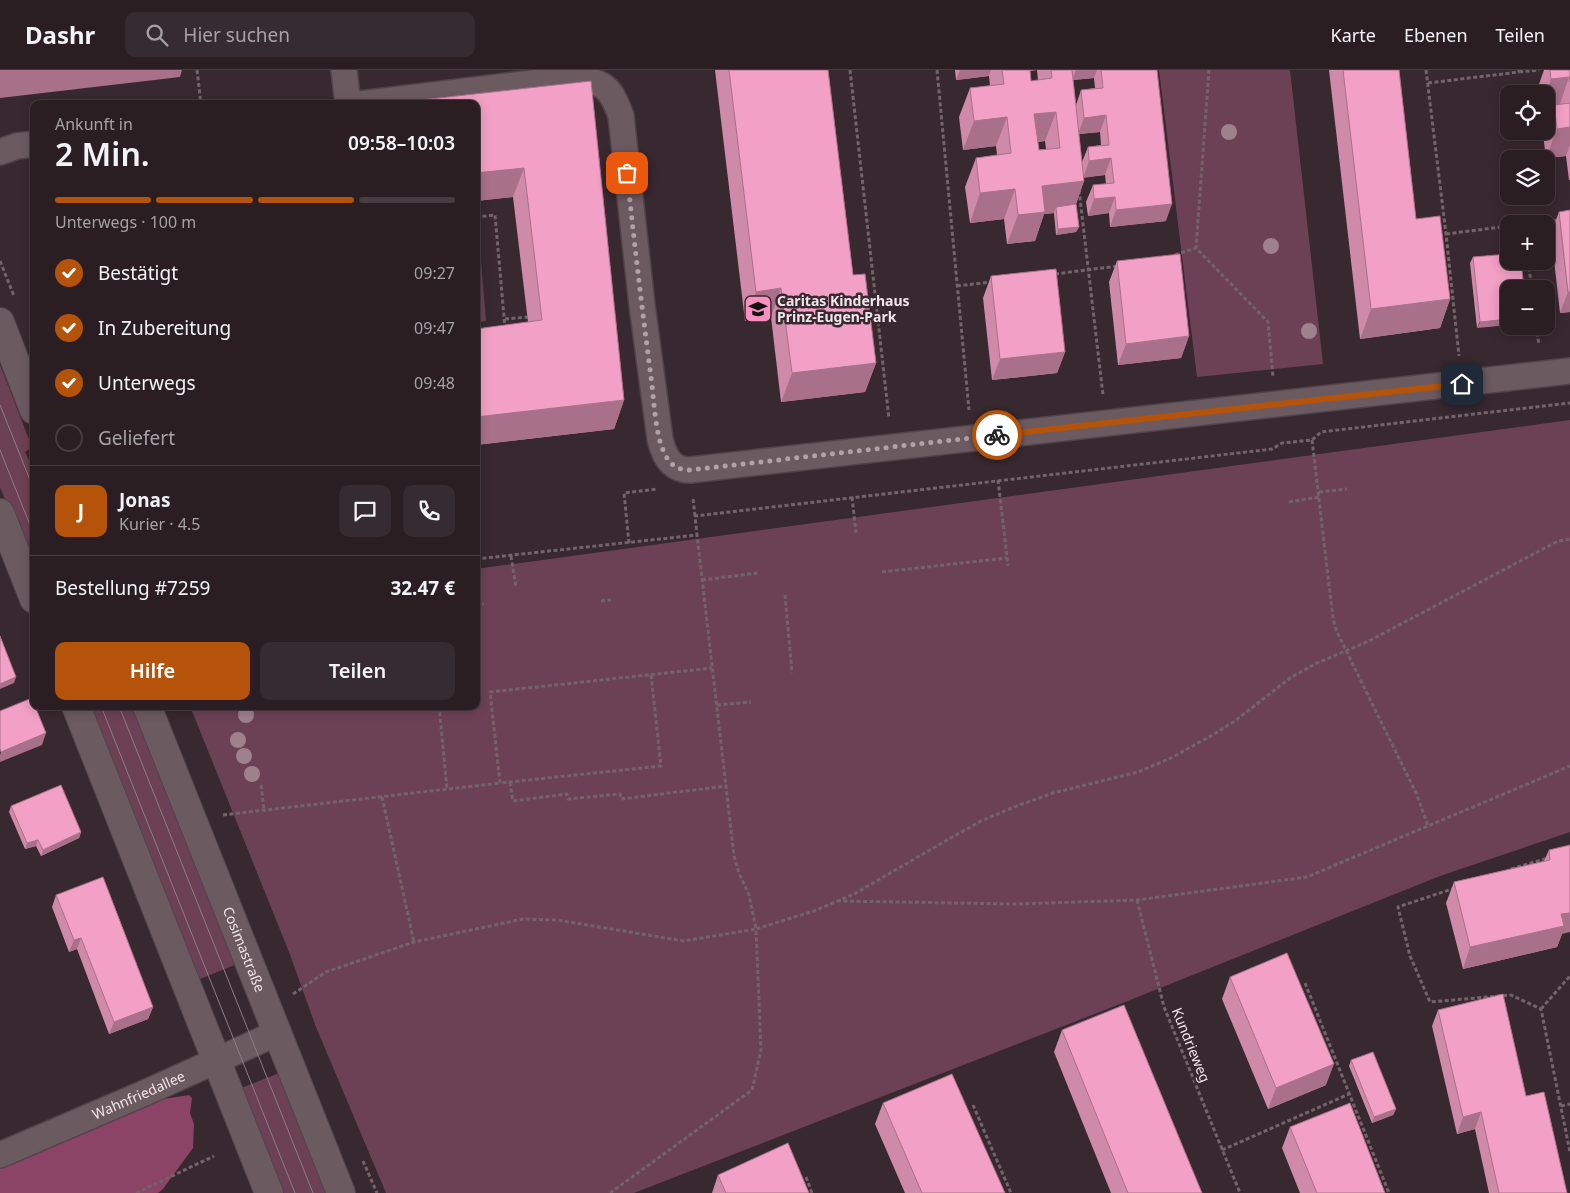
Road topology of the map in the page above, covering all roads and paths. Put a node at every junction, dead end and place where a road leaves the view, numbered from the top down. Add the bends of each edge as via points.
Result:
1 (197, 70) edge
2 (344, 70) edge
3 (850, 70) edge
4 (937, 70) edge
5 (1209, 70) edge
6 (1426, 70) edge
7 (1540, 70) edge
8 (1519, 71) edge
9 (1428, 84) junction
10 (201, 100) edge
11 (348, 100) edge
12 (393, 100) edge
13 (30, 144) edge
14 (0, 152) edge
15 (1079, 184) edge
16 (480, 217) edge
17 (1561, 220) edge
18 (1555, 221) edge
19 (1500, 227) edge
20 (1446, 234) junction
21 (1196, 248) junction
22 (1168, 258) edge
23 (1119, 265) edge
24 (1090, 270) junction
25 (1052, 274) edge
26 (995, 282) edge
27 (957, 286) junction
28 (528, 317) dead end
29 (505, 319) junction
30 (0, 322) edge
31 (505, 333) edge
32 (1570, 370) edge
33 (1462, 384) junction
34 (30, 400) edge
35 (1570, 403) edge
36 (1276, 404) junction
37 (1106, 423) junction
38 (972, 438) junction
39 (1312, 440) junction
40 (892, 447) junction
41 (998, 480) junction
42 (662, 488) dead end
43 (1348, 489) dead end
44 (1319, 495) junction
45 (852, 497) junction
46 (1289, 502) dead end
47 (0, 513) edge
48 (856, 533) dead end
49 (697, 535) junction
50 (1570, 539) edge
51 (629, 543) junction
52 (512, 556) junction
53 (1007, 558) junction
54 (480, 560) edge
55 (1008, 566) dead end
56 (882, 572) dead end
57 (758, 573) dead end
58 (702, 580) junction
59 (516, 587) dead end
60 (30, 589) edge
61 (785, 595) dead end
62 (602, 600) dead end
63 (611, 600) dead end
64 (480, 604) edge
65 (484, 604) dead end
66 (1345, 652) junction
67 (712, 668) junction
68 (792, 673) dead end
69 (651, 675) junction
70 (751, 702) dead end
71 (717, 705) junction
72 (78, 710) edge
73 (149, 710) edge
74 (439, 710) edge
75 (1570, 766) edge
76 (510, 782) junction
77 (500, 783) junction
78 (261, 785) dead end
79 (726, 786) junction
80 (447, 789) junction
81 (382, 797) junction
82 (264, 810) junction
83 (220, 815) dead end
84 (1428, 826) junction
85 (1554, 856) edge
86 (1510, 870) edge
87 (1463, 885) edge
88 (1138, 900) junction
89 (836, 901) junction
90 (756, 929) junction
91 (414, 942) junction
92 (1570, 976) edge
93 (1305, 983) dead end
94 (293, 993) dead end
95 (1541, 1009) junction
96 (276, 1033) junction
97 (216, 1061) junction
98 (1349, 1094) junction
99 (1570, 1104) edge
100 (973, 1105) dead end
101 (1561, 1106) junction
102 (1222, 1150) junction
103 (1570, 1152) edge
104 (0, 1155) edge
105 (214, 1156) dead end
106 (806, 1177) dead end
107 (136, 1193) edge
108 (269, 1193) edge
109 (341, 1193) edge
110 (610, 1193) edge
111 (812, 1193) edge
112 (1010, 1193) edge
113 (1240, 1193) edge
114 (1389, 1193) edge

1 - 10 path
2 - 11 street
3 - 40 path
4 - 27 path
5 - 21 path
6 - 9 path
7 - 8 path
8 - 9 path
9 - 20 path
12 - 40 street via 565,79 585,79 603,84 615,99 621,116 656,414 663,451 668,461 678,469
13 - 14 street
15 - 24 path
16 - 29 path via 495,215
17 - 18 path
19 - 20 path
20 - 33 path
21 - 22 path
21 - 36 path via 1268,322
23 - 24 path
24 - 25 path
24 - 37 path
26 - 27 path
27 - 38 path
28 - 29 path
29 - 31 path
30 - 34 main road
32 - 33 street
33 - 36 street
35 - 39 path via 1321,432
36 - 37 street
37 - 38 street
38 - 40 street
39 - 41 path via 1282,444 1272,449
39 - 44 path
41 - 45 path
41 - 53 path
42 - 51 path via 624,493
43 - 44 path
44 - 46 path
44 - 66 path via 1333,619
45 - 48 path
45 - 49 path via 695,516
47 - 60 main road
49 - 51 path
49 - 58 path
50 - 66 path via 1558,541
51 - 52 path
52 - 54 path
52 - 59 path
53 - 55 path
53 - 56 path
57 - 58 path
58 - 67 path
61 - 68 path
62 - 63 path
64 - 65 path
66 - 84 path via 1417,795
66 - 89 path via 1290,678 1235,721 1170,758 1138,772 1053,794 981,821 887,876
67 - 69 path
67 - 71 path
69 - 76 path via 661,766
69 - 77 path via 490,692
70 - 71 path
71 - 79 path
72 - 97 main road
73 - 96 main road, Cosimastraße
74 - 80 path
75 - 84 path
76 - 77 path
76 - 79 path via 513,801 568,794 568,799 620,794 621,798
77 - 80 path
78 - 82 path
79 - 90 path via 734,856 749,895
80 - 81 path
81 - 82 path
81 - 91 path
82 - 83 path
84 - 88 path via 1307,877
85 - 86 path
87 - 95 path via 1398,907 1410,956 1430,1002 1511,995
88 - 89 path via 1016,904
88 - 102 path, Kundrieweg via 1164,1007
89 - 90 path
90 - 91 path via 684,941 557,920 523,919
90 - 110 path via 761,1050 752,1090
91 - 94 path via 326,972
92 - 95 path
93 - 98 path
95 - 101 path
96 - 97 street, Wahnfriedallee
96 - 109 main road, Cosimastraße
97 - 104 street, Wahnfriedallee
97 - 108 main road
98 - 102 path
98 - 114 path
99 - 101 path
100 - 112 path
101 - 103 path
102 - 113 path, Kundrieweg
105 - 107 path
106 - 111 path

